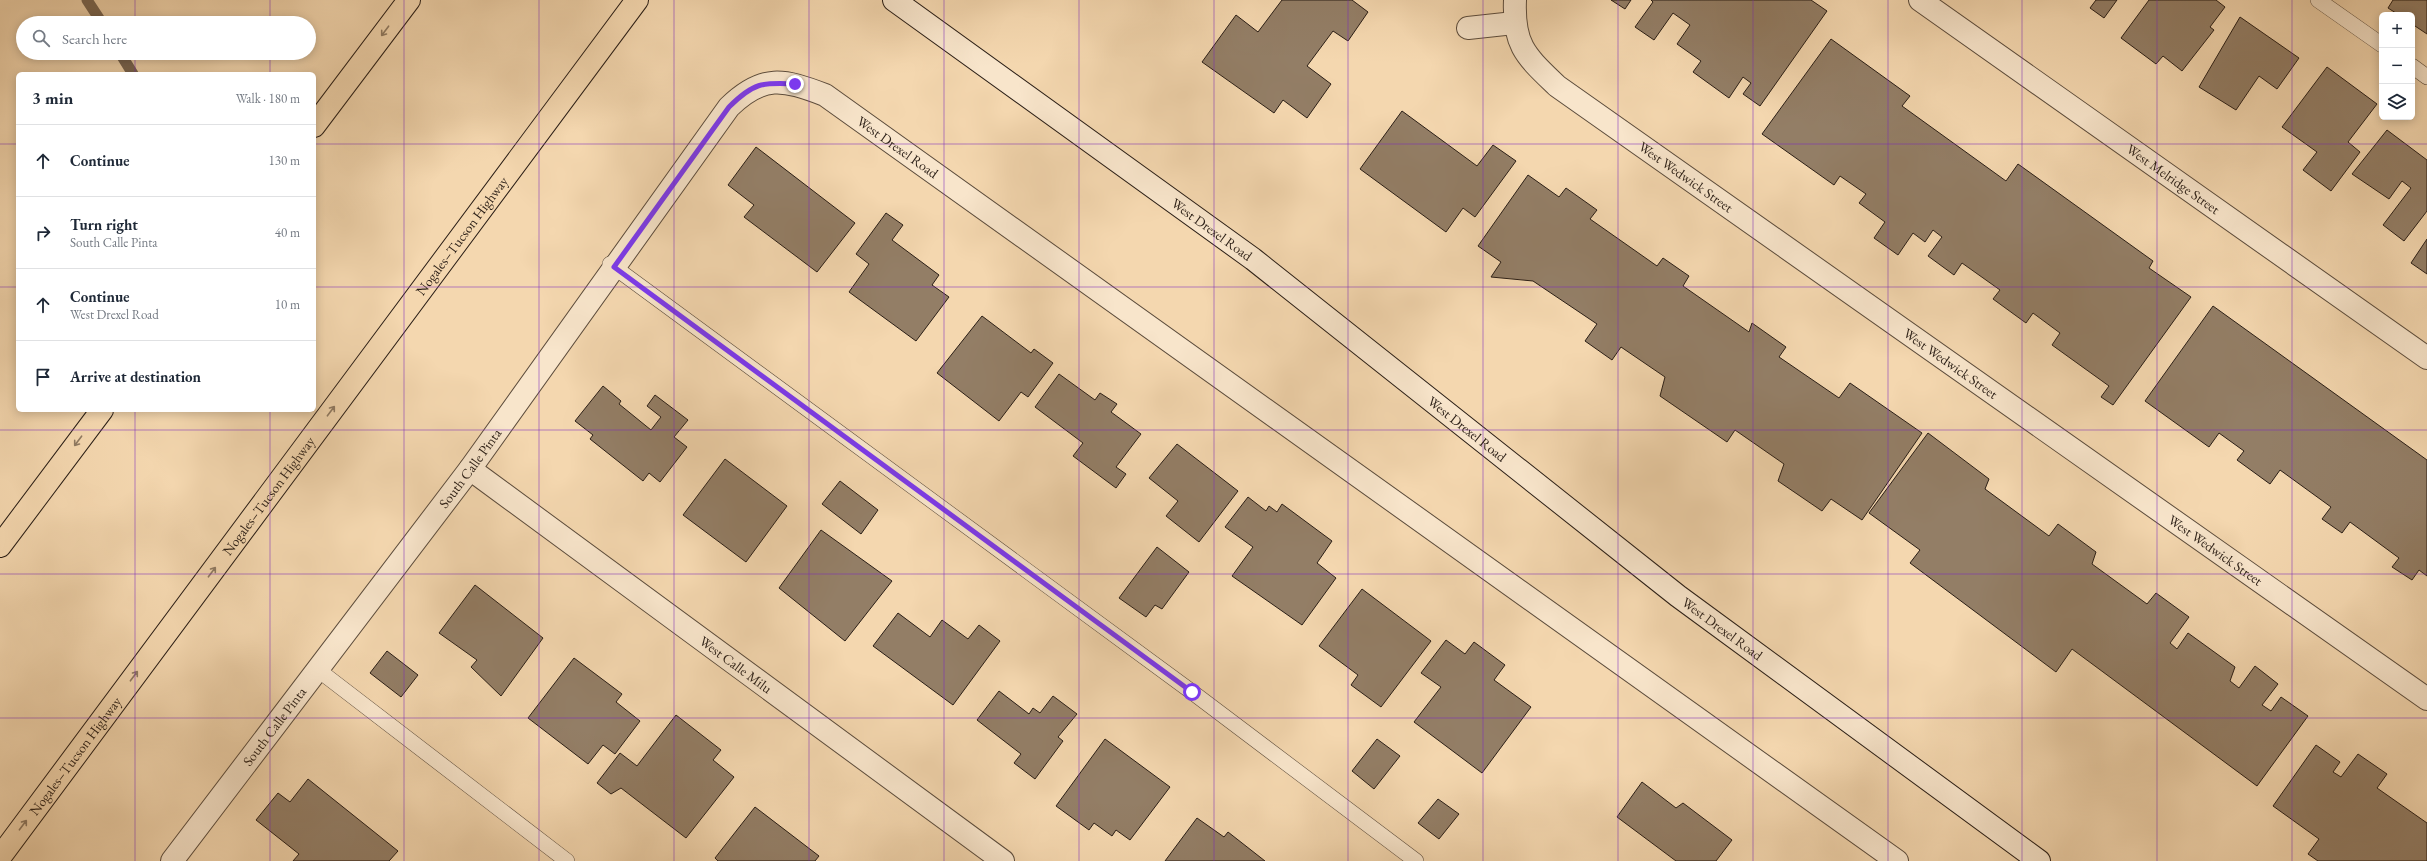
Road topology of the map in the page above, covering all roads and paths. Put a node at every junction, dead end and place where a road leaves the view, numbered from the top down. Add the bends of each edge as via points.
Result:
1 (409, 0) edge
2 (637, 0) edge
3 (894, 0) edge
4 (1514, 0) edge
5 (1920, 0) edge
6 (2318, 0) edge
7 (1514, 23) junction
8 (1468, 28) dead end
9 (2379, 43) edge
10 (2415, 68) edge
11 (2427, 77) edge
12 (769, 82) joint
13 (316, 123) edge
14 (612, 266) junction
15 (2427, 358) edge
16 (100, 412) edge
17 (470, 469) junction
18 (0, 546) edge
19 (317, 669) junction
20 (2427, 699) edge
21 (0, 857) edge
22 (172, 861) edge
23 (567, 861) edge
24 (1003, 861) edge
25 (1416, 861) edge
26 (1897, 861) edge
27 (2039, 861) edge

1 -> 13 highway
21 -> 2 highway, Nogales–Tucson Highway
3 - 27 street, West Drexel Road via 1254,259 1678,596
4 - 7 street, West Wedwick Street
5 - 15 street, West Melridge Street
6 - 9 lane
7 - 8 street
7 - 20 street, West Wedwick Street via 1525,55 1557,86
10 - 11 lane
12 - 14 street, South Calle Pinta via 746,90 729,107
12 - 26 street, West Drexel Road via 795,84 825,95
14 - 17 street, South Calle Pinta
14 - 25 lane via 1186,687
16 -> 18 highway
17 - 19 street, South Calle Pinta
17 - 24 street, West Calle Milu
19 - 22 street, South Calle Pinta
19 - 23 lane

